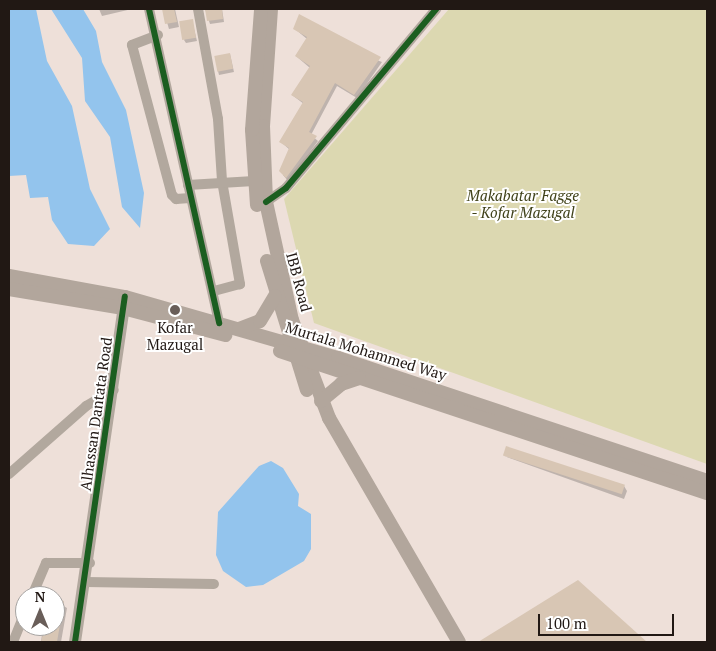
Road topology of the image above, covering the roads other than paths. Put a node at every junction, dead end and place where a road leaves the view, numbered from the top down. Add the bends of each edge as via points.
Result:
1 (149, 9) edge
2 (198, 9) edge
3 (261, 9) edge
4 (271, 9) edge
5 (436, 9) edge
6 (158, 35) junction
7 (222, 181) junction
8 (254, 181) junction
9 (188, 185) junction
10 (190, 198) junction
11 (266, 202) junction
12 (9, 276) edge
13 (9, 289) edge
14 (214, 291) junction
15 (275, 296) junction
16 (124, 303) junction
17 (219, 323) junction
18 (239, 329) junction
19 (299, 352) junction
20 (359, 378) junction
21 (114, 390) junction
22 (321, 401) junction
23 (651, 468) junction
24 (9, 474) edge
25 (707, 481) edge
26 (707, 493) edge
27 (90, 563) junction
28 (86, 582) junction
29 (214, 584) dead end
30 (36, 586) edge
31 (75, 642) edge
32 (448, 642) edge
33 (459, 642) edge

1 - 6 street
2 - 7 street via 218,119
3 - 8 main road, IBB Road via 252,130
4 - 11 main road, IBB Road via 263,126
5 - 11 street via 286,188
6 - 9 street
6 - 10 street via 132,45 172,194 176,199
7 - 8 street
7 - 9 street
7 - 14 street via 240,284
8 - 15 main road, IBB Road
9 - 10 street
10 - 14 street
11 - 19 main road, IBB Road
12 - 16 main road, Murtala Mohammed Way
13 - 16 main road, Murtala Mohammed Way
14 - 17 street
15 - 18 main road via 260,321
15 - 19 main road, IBB Road
16 - 17 main road, Murtala Mohammed Way
16 - 19 main road, Murtala Mohammed Way
16 - 21 street, Alhassan Dantata Road
17 - 18 main road, Murtala Mohammed Way
18 - 19 main road, Murtala Mohammed Way
19 - 20 main road, Murtala Mohammed Way
19 - 22 main road, IBB Road
19 - 23 main road, Murtala Mohammed Way
19 - 32 main road, IBB Road via 321,422
20 - 22 main road via 341,384
20 - 23 main road, Murtala Mohammed Way
21 - 24 street via 86,406
21 - 27 street, Alhassan Dantata Road
22 - 33 main road, IBB Road
23 - 25 main road, Murtala Mohammed Way
23 - 26 main road, Murtala Mohammed Way
27 - 28 street, Alhassan Dantata Road
27 - 30 street via 46,563
28 - 29 street
28 - 31 street, Alhassan Dantata Road

